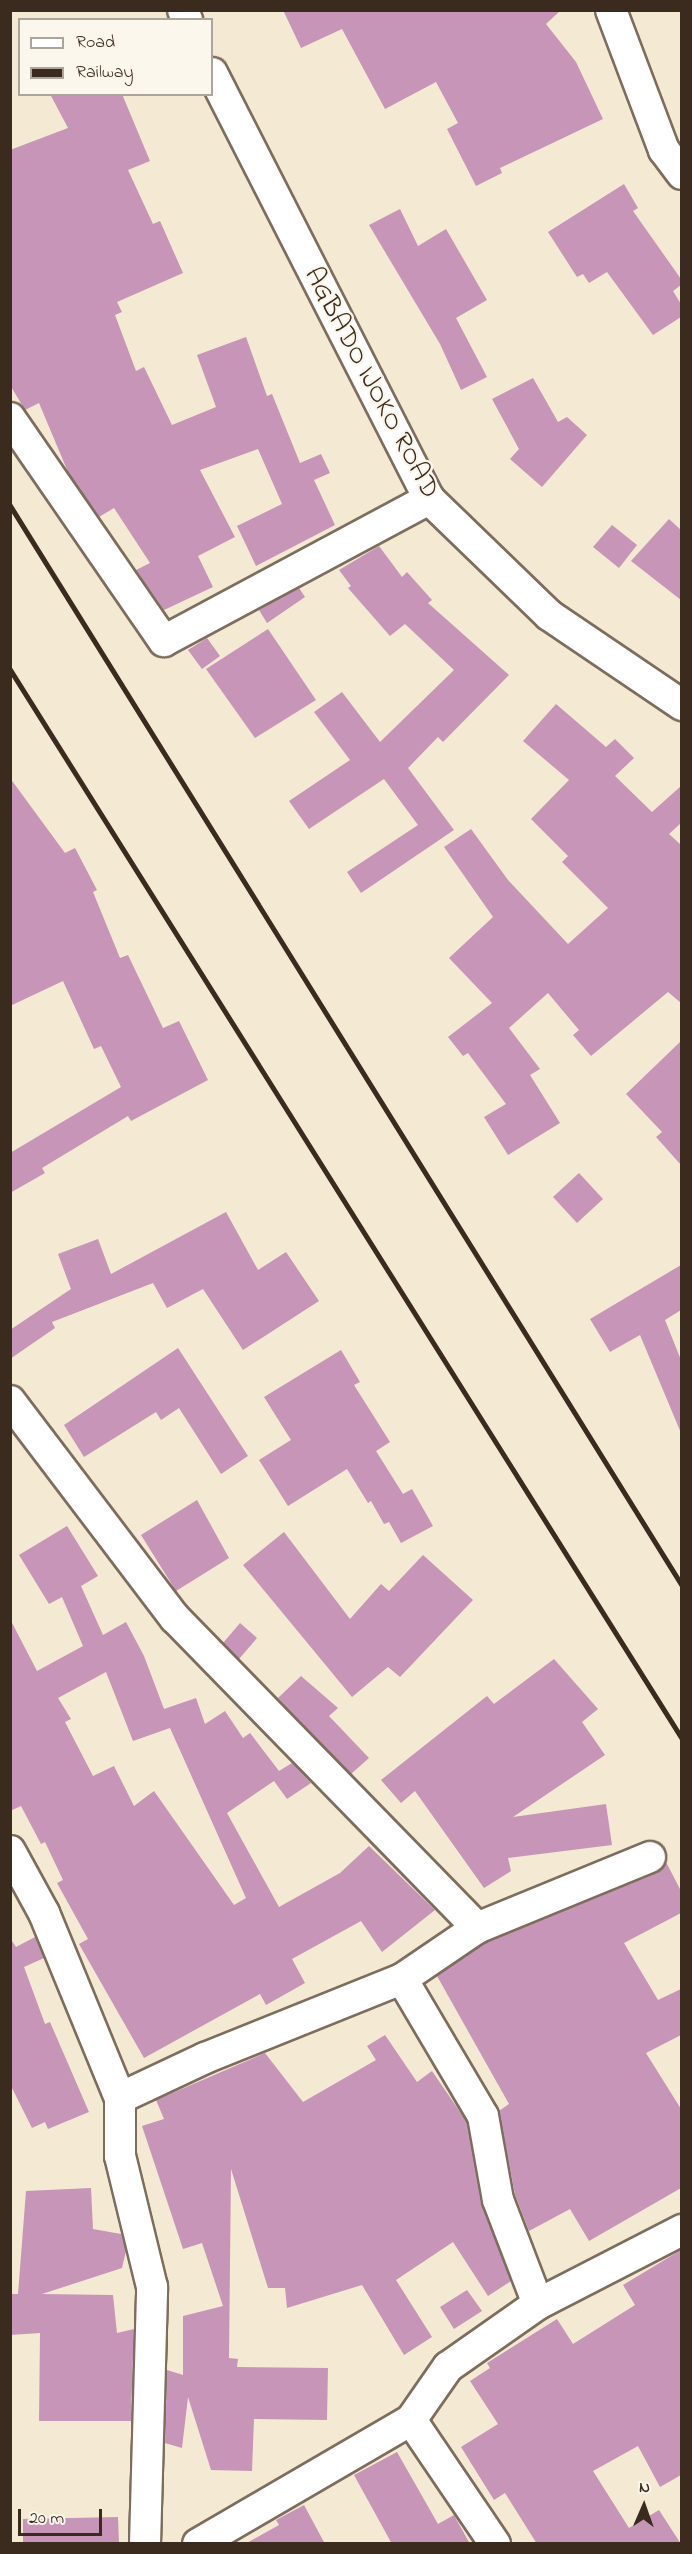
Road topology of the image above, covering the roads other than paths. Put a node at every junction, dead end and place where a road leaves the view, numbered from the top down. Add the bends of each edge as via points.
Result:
1 (611, 10) edge
2 (213, 75) edge
3 (681, 174) edge
4 (10, 418) edge
5 (429, 499) junction
6 (681, 705) edge
7 (10, 1401) edge
8 (10, 1851) edge
9 (650, 1857) dead end
10 (477, 1928) junction
11 (402, 1979) junction
12 (120, 2098) junction
13 (681, 2230) edge
14 (538, 2304) junction
15 (411, 2420) junction
16 (145, 2544) edge
17 (198, 2544) edge
18 (495, 2544) edge

1 - 3 street via 664,150
2 - 5 street, AGBADO IJOKO ROAD
4 - 5 street via 164,641
5 - 6 street, AGBADO IJOKO ROAD via 549,615
7 - 10 street via 175,1618
8 - 12 street via 44,1913
9 - 10 street
10 - 11 street
11 - 12 street via 205,2058
11 - 14 street via 483,2116 498,2200
12 - 16 street via 120,2156 152,2287
13 - 14 street
14 - 15 street via 448,2367
15 - 17 street
15 - 18 street

